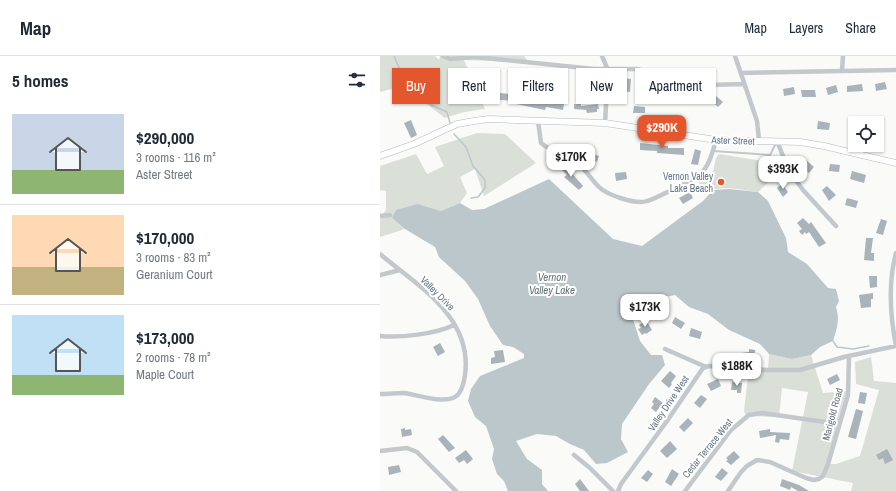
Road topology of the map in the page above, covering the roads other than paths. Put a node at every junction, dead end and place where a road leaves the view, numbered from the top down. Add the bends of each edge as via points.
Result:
1 (443, 56) edge
2 (602, 56) edge
3 (735, 56) edge
4 (843, 56) edge
5 (588, 68) edge
6 (607, 68) edge
7 (627, 69) edge
8 (842, 70) junction
9 (896, 70) edge
10 (742, 73) junction
11 (743, 84) junction
12 (606, 104) edge
13 (538, 121) junction
14 (605, 123) junction
15 (716, 140) junction
16 (759, 140) junction
17 (777, 141) junction
18 (713, 151) junction
19 (380, 156) edge
20 (896, 162) edge
21 (390, 215) dead end
22 (380, 216) edge
23 (836, 226) dead end
24 (896, 253) edge
25 (380, 254) edge
26 (400, 270) junction
27 (380, 275) edge
28 (454, 325) junction
29 (380, 336) edge
30 (896, 346) edge
31 (665, 349) dead end
32 (849, 356) junction
33 (706, 368) junction
34 (380, 394) edge
35 (839, 424) junction
36 (380, 451) edge
37 (574, 455) dead end
38 (456, 491) edge
39 (613, 491) edge
40 (618, 491) edge
41 (685, 491) edge
42 (728, 491) edge

1 - 5 street via 450,59 475,57
2 - 6 street
3 - 10 street
4 - 8 street
7 - 11 street via 636,69 709,85
8 - 9 street
8 - 10 street
10 - 11 street
11 - 16 street via 757,121
12 - 14 street
13 - 14 street, Aster Street
13 - 18 street via 541,143 586,170 599,188 636,202 647,202 704,172
13 - 19 street, Aster Street via 474,120 457,124
14 - 15 street, Aster Street
15 - 16 street, Aster Street
15 - 18 street
16 - 17 street, Aster Street
17 - 18 lane via 770,155
17 - 20 street, Aster Street via 824,146
17 - 23 street via 789,171
21 - 22 street
24 - 30 street via 891,294
25 - 26 street, Valley Drive
26 - 27 street
26 - 28 street, Valley Drive via 440,305
28 - 29 street via 437,331
28 - 34 street, Valley Drive via 466,349 467,362 458,395 446,399 403,393
30 - 32 street
31 - 33 street
32 - 33 street via 800,370 709,366
32 - 35 street, Marigold Road via 848,395
33 - 40 street, Valley Drive West via 703,368
35 - 41 street, Cedar Terrace West via 762,413 749,415 731,430
35 - 42 street, Marigold Road via 828,464 819,479 806,478 770,462 757,460 741,472
36 - 38 street via 407,448 417,452
37 - 39 street

